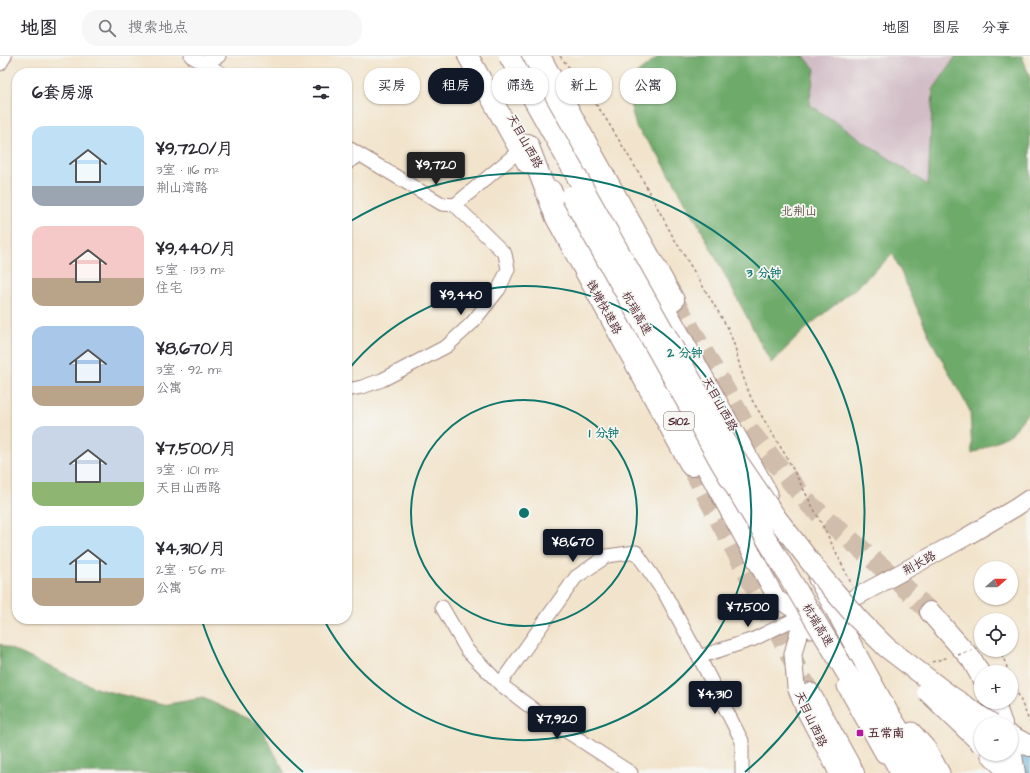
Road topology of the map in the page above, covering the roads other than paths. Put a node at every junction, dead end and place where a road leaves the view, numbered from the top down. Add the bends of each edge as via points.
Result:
1 (5, 56) edge
2 (191, 56) edge
3 (219, 56) edge
4 (468, 56) edge
5 (478, 56) edge
6 (493, 56) edge
7 (509, 56) edge
8 (526, 56) edge
9 (540, 56) edge
10 (204, 63) junction
11 (0, 64) edge
12 (212, 68) edge
13 (524, 147) junction
14 (352, 150) edge
15 (360, 155) junction
16 (352, 160) edge
17 (455, 206) junction
18 (674, 300) tunnel mouth
19 (352, 389) edge
20 (691, 466) tunnel mouth
21 (1030, 498) edge
22 (442, 607) dead end
23 (834, 609) junction
24 (930, 612) tunnel mouth
25 (803, 615) junction
26 (886, 647) junction
27 (699, 657) junction
28 (975, 665) edge
29 (846, 672) junction
30 (500, 684) junction
31 (810, 693) tunnel mouth
32 (889, 711) junction
33 (982, 717) edge
34 (974, 736) edge
35 (998, 761) edge
36 (1015, 761) edge
37 (631, 773) edge
38 (742, 773) edge
39 (838, 773) edge
40 (854, 773) edge
41 (895, 773) edge
42 (900, 773) edge
43 (924, 773) edge
44 (928, 773) edge
45 (941, 773) edge
46 (1009, 773) edge
47 (1015, 773) edge

1 - 11 street
2 - 10 street
3 - 10 street
4 - 13 highway, 钱塘快速路
5 - 13 main road, 天目山西路 / S102
6 - 29 highway, 杭瑞高速, bridge via 717,456
7 - 26 highway, 杭瑞高速, bridge via 734,456 775,516 822,577
8 - 23 main road, 天目山西路
9 - 18 highway
10 - 12 street
13 - 17 street
13 - 20 highway, 钱塘快速路 via 556,218
13 - 25 main road, 天目山西路 / S102 via 777,599
14 - 15 street
15 - 16 street
15 - 17 street via 442,204
17 - 19 street via 505,254 508,269 499,289 472,323 446,346 382,380
21 - 23 main road, 荆长路 via 966,537
22 - 30 street via 467,650
23 - 25 main road, 荆长路
23 - 32 main road, 天目山西路
24 - 28 highway
25 - 27 street via 754,639
25 - 39 main road, 天目山西路 via 793,654 796,687 805,710
25 - 41 main road, 天目山西路 / S102
26 - 33 highway, bridge
26 - 34 highway, bridge via 903,668
27 - 30 street via 665,594 636,552 607,556 576,576
27 - 38 street via 742,740
29 - 42 highway
29 - 43 highway via 889,734
30 - 37 street via 536,712
31 - 40 highway
32 - 44 main road, 天目山西路
32 - 45 main road, 天目山西路 via 927,748
35 - 46 highway
36 - 47 highway

